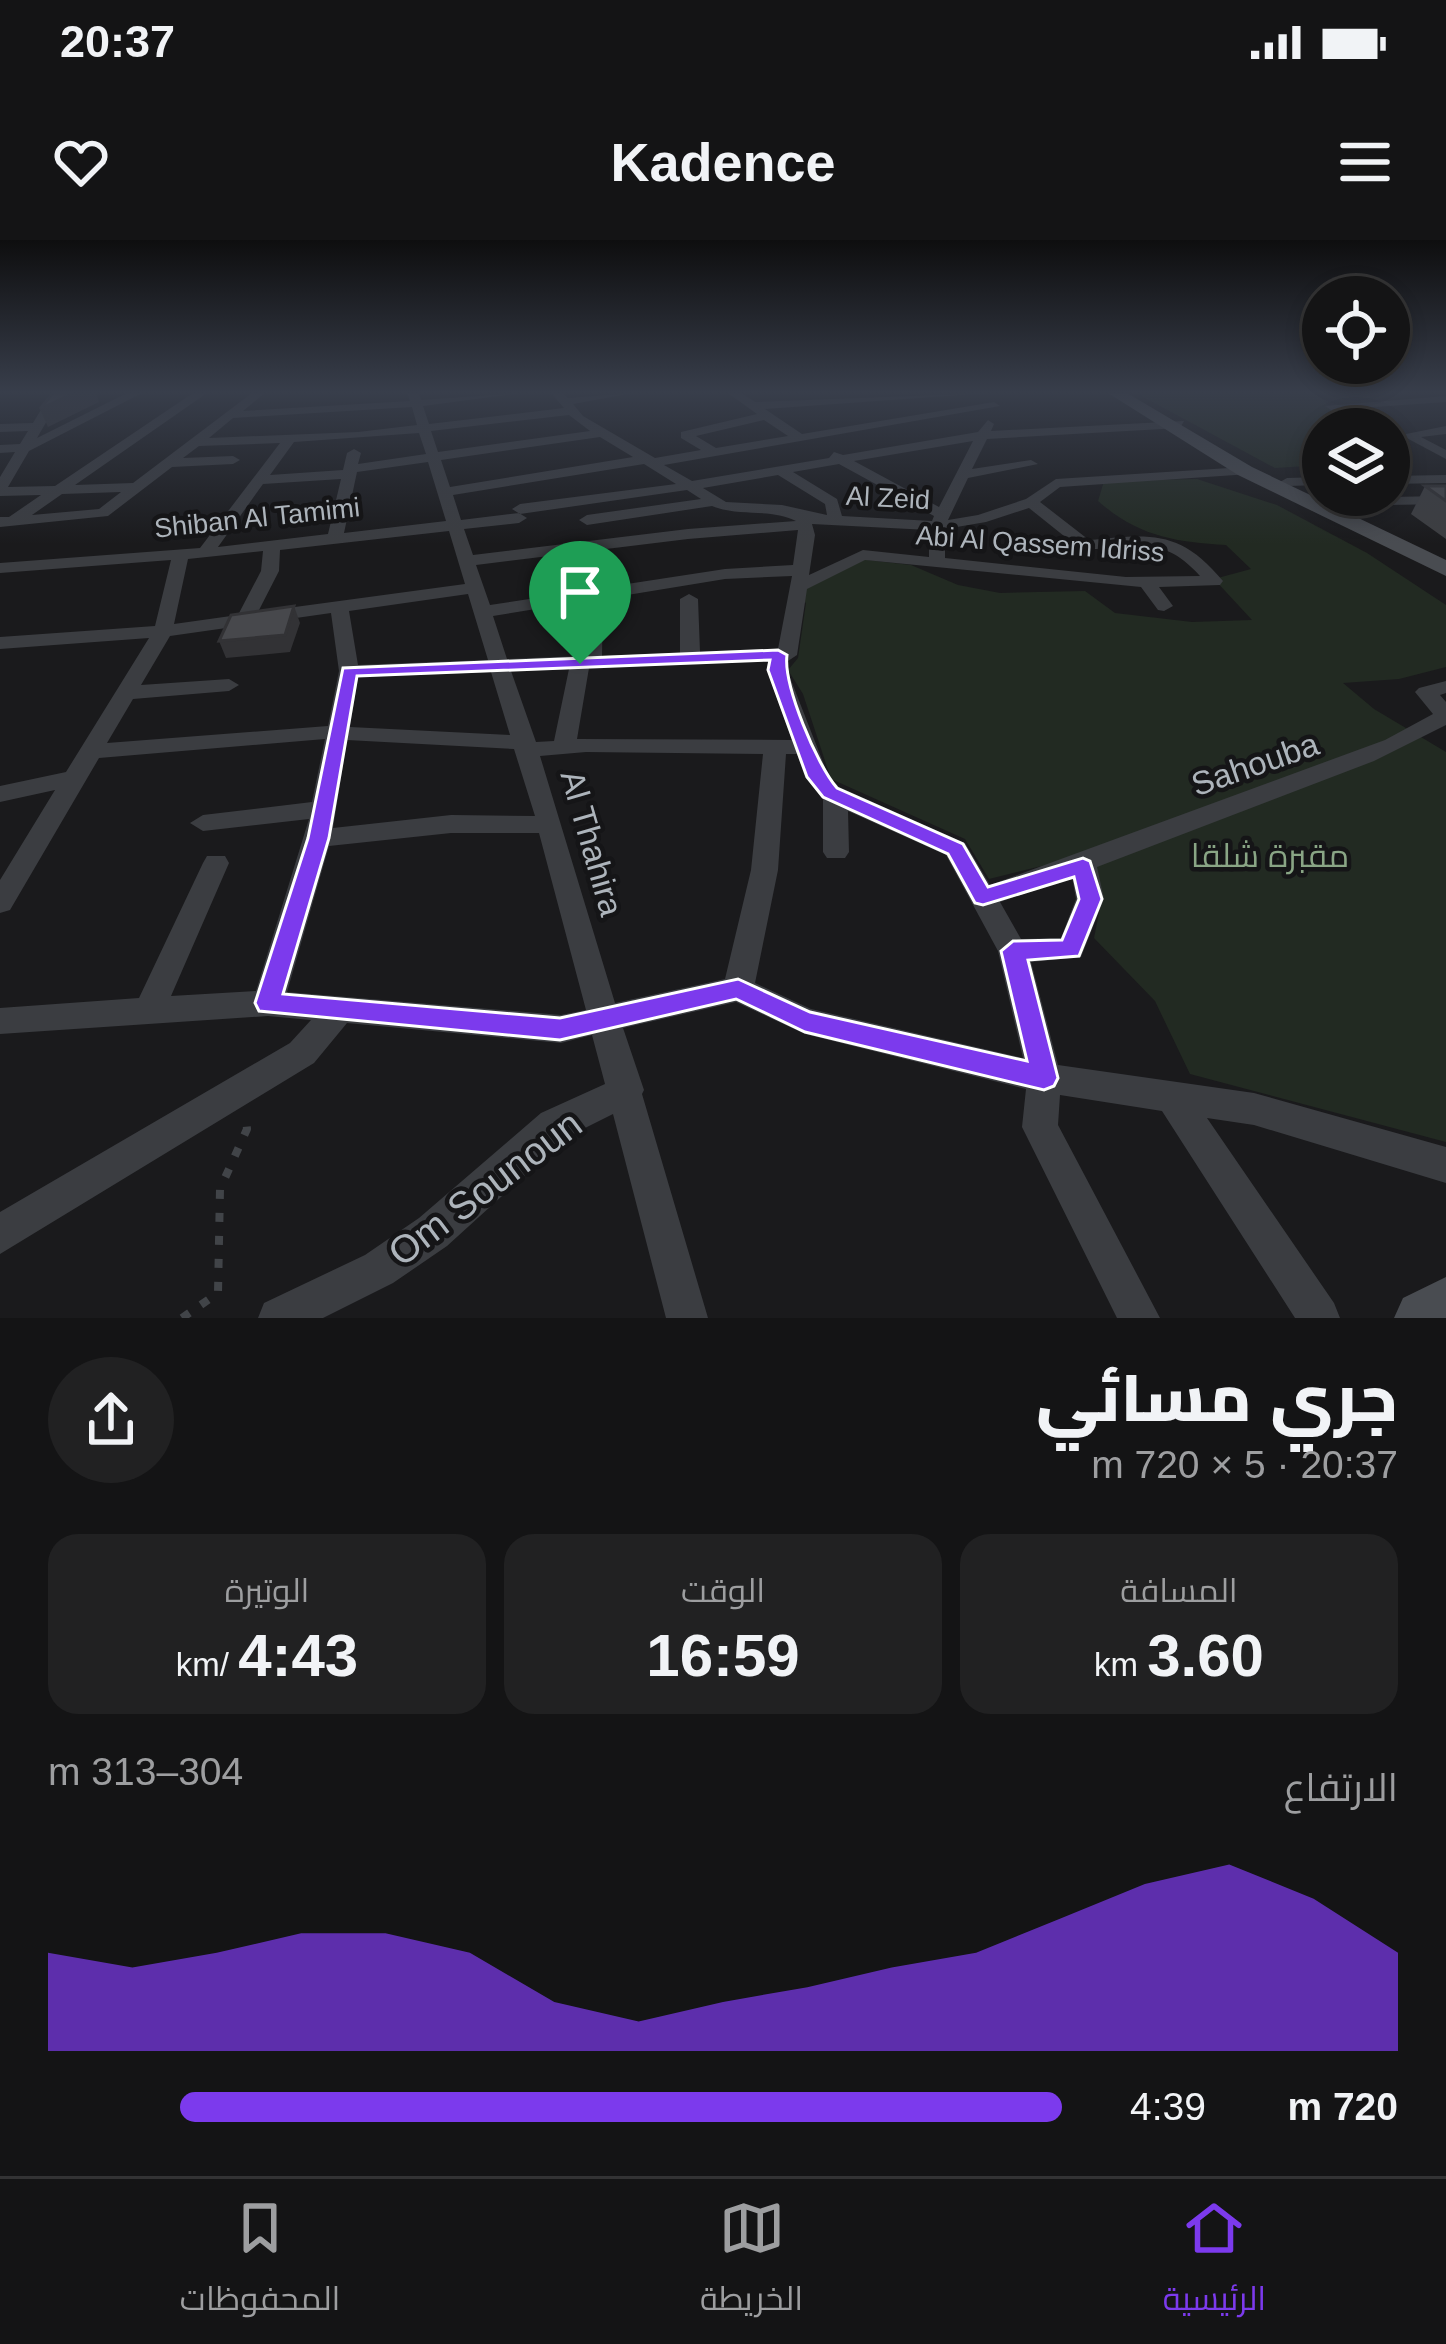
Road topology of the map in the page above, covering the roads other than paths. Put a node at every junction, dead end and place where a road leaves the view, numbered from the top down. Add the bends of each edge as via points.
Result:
1 (28, 443) edge
2 (35, 443) edge
3 (127, 443) edge
4 (192, 443) edge
5 (286, 443) edge
6 (356, 443) edge
7 (429, 443) edge
8 (528, 443) edge
9 (619, 443) edge
10 (699, 443) edge
11 (758, 443) edge
12 (810, 443) edge
13 (931, 443) edge
14 (980, 443) edge
15 (1203, 443) edge
16 (1212, 443) edge
17 (26, 448) junction
18 (0, 449) edge
19 (713, 452) junction
20 (433, 457) junction
21 (838, 458) junction
22 (233, 460) dead end
23 (652, 461) junction
24 (167, 463) junction
25 (1031, 464) dead end
26 (778, 469) junction
27 (350, 471) junction
28 (1245, 471) junction
29 (963, 475) junction
30 (200, 477) dead end
31 (523, 479) junction
32 (1446, 479) edge
33 (259, 480) junction
34 (1410, 480) edge
35 (142, 482) junction
36 (694, 484) junction
37 (1302, 486) edge
38 (0, 489) edge
39 (57, 491) junction
40 (444, 492) junction
41 (1410, 498) edge
42 (1446, 500) edge
43 (716, 501) junction
44 (1031, 502) junction
45 (519, 513) junction
46 (1370, 516) edge
47 (587, 520) dead end
48 (835, 520) junction
49 (940, 520) junction
50 (803, 521) junction
51 (6, 522) edge
52 (454, 524) junction
53 (704, 533) junction
54 (335, 539) junction
55 (272, 545) junction
56 (193, 554) junction
57 (516, 554) junction
58 (1446, 558) edge
59 (937, 566) junction
60 (0, 568) edge
61 (1446, 569) edge
62 (725, 574) junction
63 (799, 579) junction
64 (1145, 581) junction
65 (475, 587) junction
66 (594, 592) junction
67 (689, 599) dead end
68 (1164, 606) dead end
69 (340, 608) junction
70 (245, 619) junction
71 (163, 631) junction
72 (0, 643) edge
73 (778, 655) junction
74 (690, 659) junction
75 (586, 664) junction
76 (500, 667) junction
77 (349, 671) junction
78 (229, 685) dead end
79 (1446, 687) edge
80 (124, 693) junction
81 (1446, 716) edge
82 (340, 733) junction
83 (526, 747) junction
84 (564, 747) junction
85 (790, 747) junction
86 (87, 752) junction
87 (71, 779) junction
88 (0, 794) edge
89 (835, 795) junction
90 (324, 809) junction
91 (203, 824) dead end
92 (550, 825) junction
93 (319, 838) junction
94 (836, 852) dead end
95 (216, 863) dead end
96 (10, 866) edge
97 (1083, 866) junction
98 (983, 897) junction
99 (0, 903) edge
100 (1013, 951) junction
101 (738, 989) junction
102 (268, 1003) junction
103 (341, 1006) junction
104 (149, 1011) junction
105 (605, 1020) junction
106 (0, 1021) edge
107 (1044, 1078) junction
108 (627, 1090) junction
109 (1174, 1100) junction
110 (1446, 1165) edge
111 (0, 1234) edge
112 (1446, 1305) edge
113 (279, 1318) edge
114 (686, 1318) edge
115 (1139, 1318) edge
116 (1319, 1318) edge
117 (1423, 1318) edge

1 - 17 street
2 - 17 street
3 - 39 street
4 - 24 street
5 - 33 street
6 - 27 street
7 - 20 street, Al Thahira
8 - 20 street
9 - 23 street, Al Zeid
10 - 19 street
11 - 19 street
12 - 21 street
13 - 21 street, Shiban Al Tamimi
14 - 29 street
15 - 28 street
16 - 37 street
17 - 18 street
17 - 38 street
19 - 23 street
20 - 27 street
20 - 40 street, Al Thahira
21 - 26 street, Shiban Al Tamimi
21 - 49 street
22 - 24 street
23 - 31 street
23 - 36 street, Al Zeid
24 - 35 street
25 - 29 street
26 - 36 street, Shiban Al Tamimi
26 - 48 street via 832,502
27 - 33 street
27 - 54 street
28 - 44 street, Al Zeid via 1057,482
28 - 61 street
29 - 49 street
30 - 35 street
31 - 40 street
31 - 45 street
32 - 34 street
33 - 56 street
35 - 39 street
35 - 51 street via 103,513
36 - 43 street, Al Zeid
36 - 45 street, Shiban Al Tamimi
38 - 39 street
39 - 51 street
40 - 52 street, Al Thahira
41 - 42 street
43 - 47 street
43 - 50 street, Al Zeid
44 - 49 street, Al Zeid via 981,519
44 - 64 street, Abi Al Qassem Idriss via 1085,545 1174,543 1214,581
45 - 52 street, Shiban Al Tamimi
45 - 57 street
46 - 58 street
48 - 49 street, Al Zeid
48 - 50 street, Al Zeid
49 - 59 street
50 - 53 street
50 - 63 street
52 - 54 street, Shiban Al Tamimi
52 - 65 street, Al Thahira
53 - 57 street
53 - 62 street
54 - 55 street, Shiban Al Tamimi
55 - 56 street, Shiban Al Tamimi
55 - 70 street via 270,571
56 - 60 street, Shiban Al Tamimi
56 - 71 street
57 - 65 street
59 - 63 street, Abi Al Qassem Idriss via 863,556
59 - 64 street, Abi Al Qassem Idriss via 1083,584
62 - 63 street, Abi Al Qassem Idriss
62 - 66 street, Abi Al Qassem Idriss
63 - 73 street via 787,655
64 - 68 street
65 - 66 street, Abi Al Qassem Idriss
65 - 69 street
65 - 76 street, Al Thahira
66 - 75 street
67 - 74 street
69 - 70 street
69 - 77 street
70 - 71 street
71 - 72 street
71 - 80 street
73 - 74 street
73 - 85 street
74 - 75 street
75 - 76 street
75 - 84 street
76 - 77 street
76 - 83 street, Al Thahira
77 - 82 street
78 - 80 street
79 - 81 street via 1426,692
80 - 86 street
81 - 97 street, Sahouba via 1333,772
82 - 83 street
82 - 86 street
82 - 90 street
83 - 84 street
83 - 92 street, Al Thahira
84 - 85 street
85 - 89 street
85 - 101 street
86 - 87 street
87 - 88 street
87 - 96 street
89 - 94 street
89 - 98 street via 956,849
90 - 91 street
90 - 93 street
92 - 93 street via 451,824
92 - 105 street, Al Thahira
93 - 102 street
95 - 104 street
96 - 99 street
97 - 98 street, Sahouba
97 - 100 street via 1090,899 1071,949
98 - 100 street
100 - 107 street
101 - 105 street
101 - 107 street via 805,1022
102 - 103 street
102 - 104 street
103 - 105 street via 560,1029
103 - 111 street via 302,1053
104 - 106 street
105 - 108 street, Al Thahira
107 - 109 street
107 - 115 street via 1040,1127
108 - 113 street, Om Sounoun via 554,1125 379,1269
108 - 114 street, Al Thahira
109 - 110 street via 1254,1109
109 - 116 street
112 - 117 street

